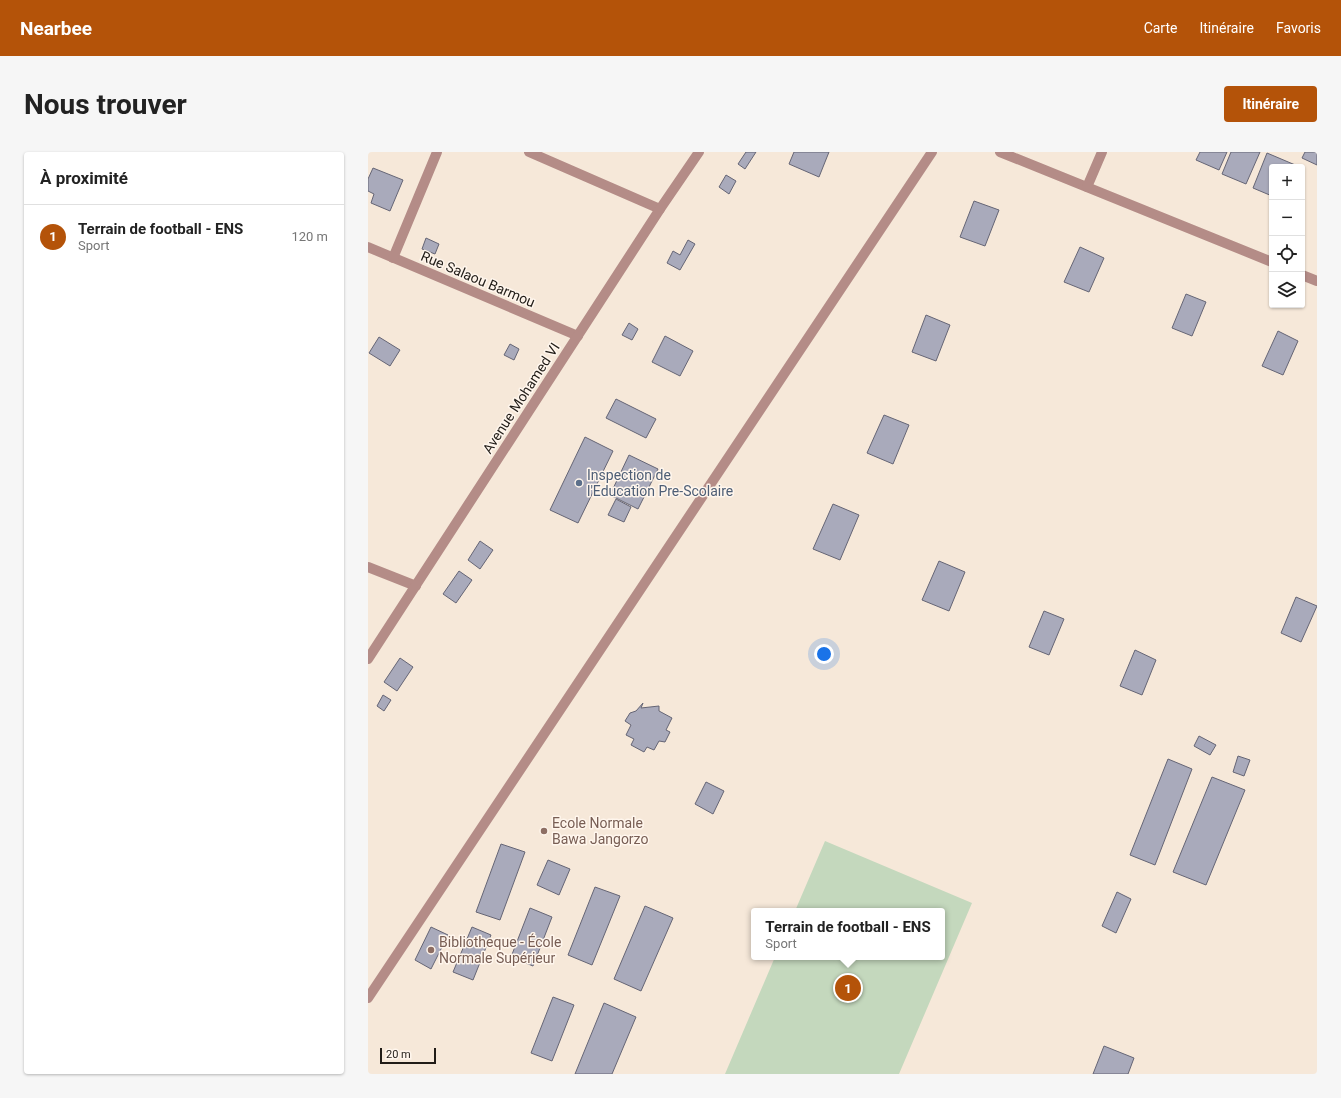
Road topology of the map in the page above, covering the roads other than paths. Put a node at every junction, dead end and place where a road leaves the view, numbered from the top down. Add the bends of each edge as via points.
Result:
1 (437, 152) edge
2 (529, 152) edge
3 (699, 152) edge
4 (932, 152) edge
5 (1000, 152) edge
6 (1102, 152) edge
7 (1087, 187) junction
8 (660, 209) junction
9 (368, 247) edge
10 (393, 258) junction
11 (1269, 261) edge
12 (1305, 276) edge
13 (1317, 281) edge
14 (578, 336) junction
15 (368, 567) edge
16 (416, 586) junction
17 (368, 659) edge
18 (368, 998) edge

1 - 10 street
2 - 8 street
3 - 8 street, Avenue Mohamed VI
4 - 18 street
5 - 7 street
6 - 7 street
7 - 11 street
8 - 14 street, Avenue Mohamed VI
9 - 10 street, Rue Salaou Barmou
10 - 14 street, Rue Salaou Barmou
12 - 13 street
14 - 16 street, Avenue Mohamed VI
15 - 16 street
16 - 17 street, Avenue Mohamed VI

